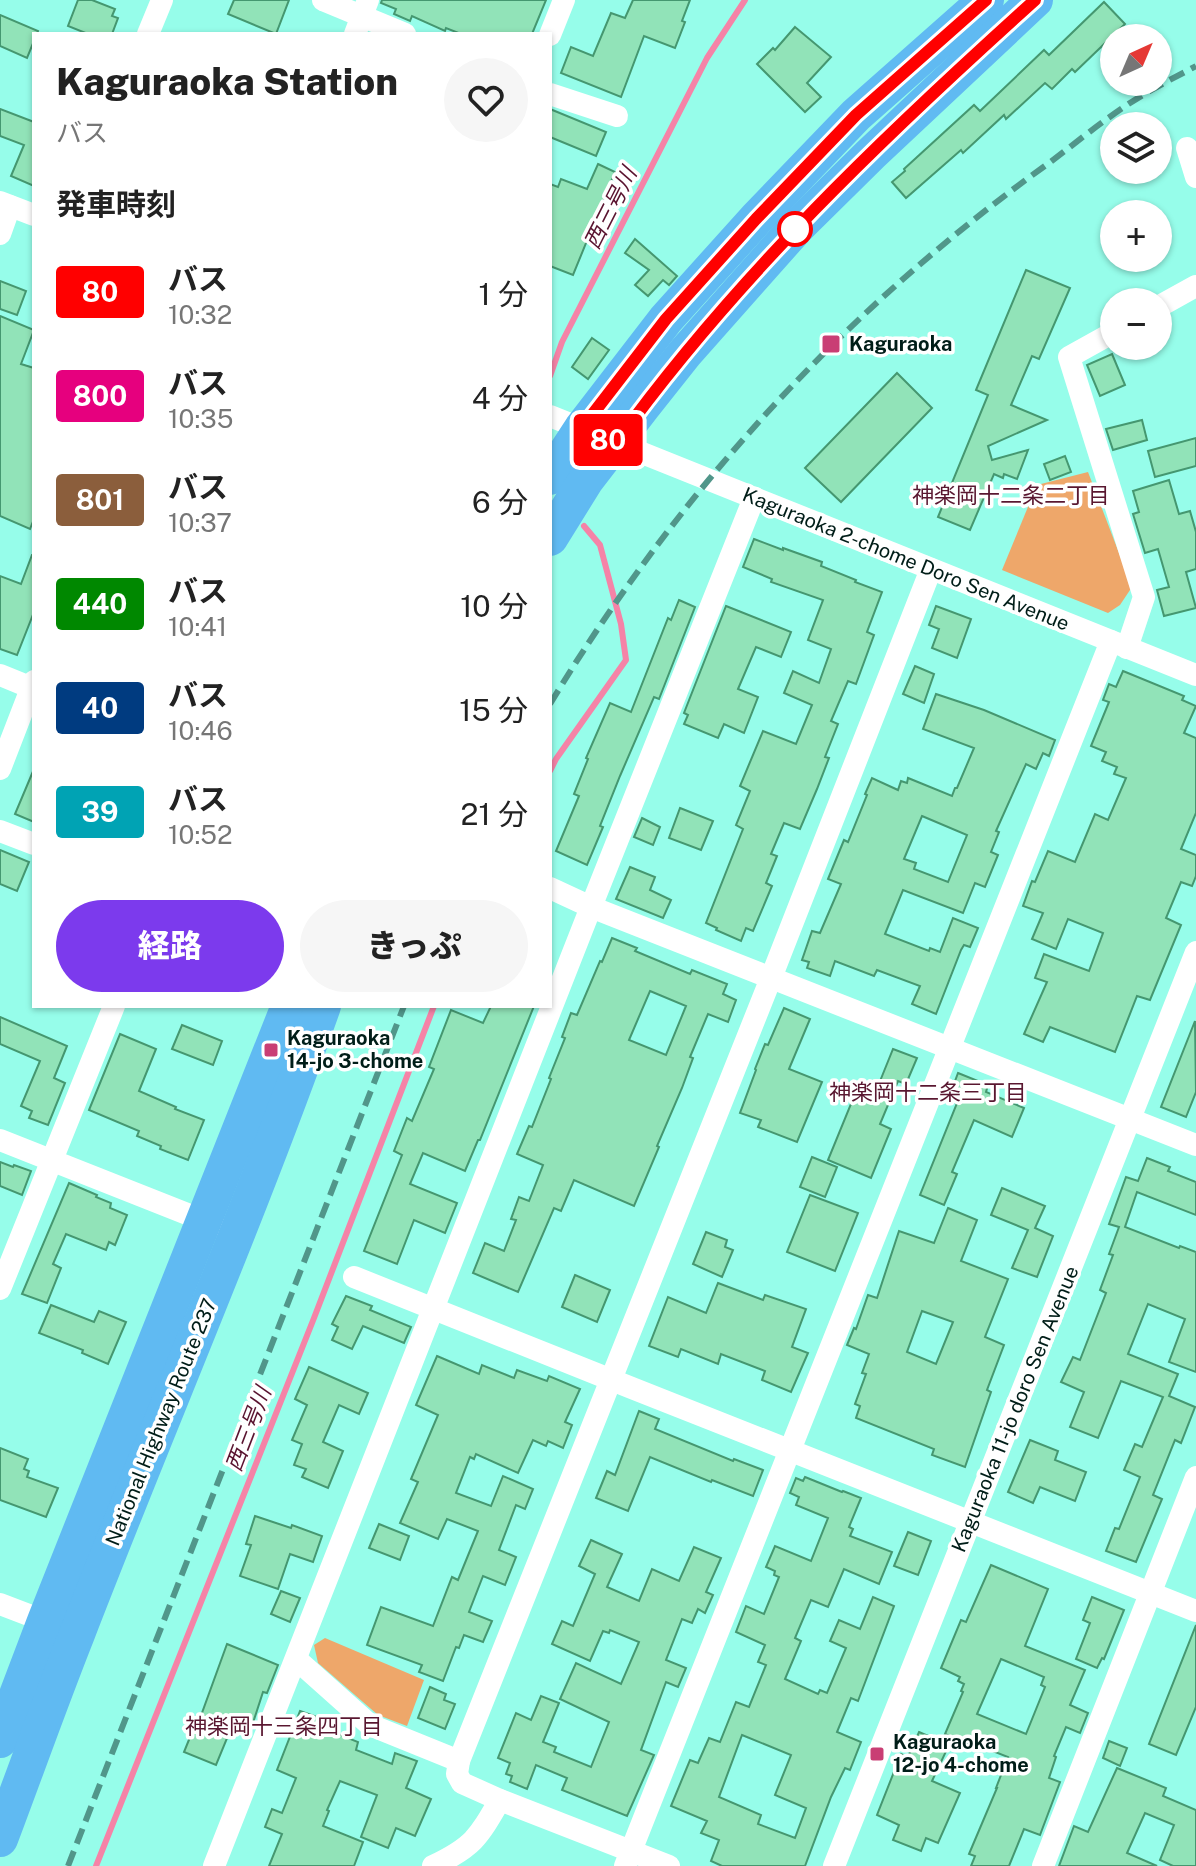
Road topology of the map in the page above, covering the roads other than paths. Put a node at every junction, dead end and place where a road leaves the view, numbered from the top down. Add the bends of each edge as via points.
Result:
1 (162, 0) edge
2 (323, 0) edge
3 (564, 0) edge
4 (1035, 0) edge
5 (972, 16) edge
6 (362, 17) edge
7 (149, 32) edge
8 (400, 32) edge
9 (551, 32) edge
10 (552, 95) edge
11 (617, 116) dead end
12 (1187, 148) dead end
13 (1196, 177) edge
14 (5, 204) edge
15 (32, 214) edge
16 (0, 234) edge
17 (1196, 286) edge
18 (1172, 299) edge
19 (1100, 340) edge
20 (566, 422) edge
21 (616, 443) junction
22 (552, 470) edge
23 (754, 498) junction
24 (552, 535) edge
25 (931, 569) junction
26 (1119, 644) junction
27 (0, 675) edge
28 (1196, 675) edge
29 (32, 684) edge
30 (32, 687) edge
31 (0, 769) edge
32 (0, 831) edge
33 (32, 843) edge
34 (552, 889) edge
35 (591, 907) junction
36 (1196, 952) edge
37 (771, 978) junction
38 (552, 1006) edge
39 (113, 1008) edge
40 (288, 1008) edge
41 (322, 1008) edge
42 (551, 1008) edge
43 (950, 1049) junction
44 (1130, 1118) junction
45 (0, 1140) edge
46 (1196, 1145) edge
47 (51, 1160) junction
48 (203, 1220) junction
49 (237, 1234) junction
50 (354, 1277) dead end
51 (0, 1289) edge
52 (433, 1309) junction
53 (611, 1381) junction
54 (791, 1450) junction
55 (1196, 1477) edge
56 (971, 1521) junction
57 (1150, 1592) junction
58 (0, 1604) edge
59 (1196, 1611) edge
60 (61, 1627) junction
61 (296, 1659) junction
62 (0, 1740) edge
63 (459, 1761) junction
64 (500, 1800) junction
65 (0, 1839) edge
66 (628, 1858) edge
67 (214, 1866) edge
68 (433, 1866) edge
69 (669, 1866) edge
70 (834, 1866) edge
71 (1043, 1866) edge

1 - 7 street
2 - 6 street
3 - 9 street
4 - 5 highway
5 - 20 highway via 856,115
5 - 21 highway via 685,353
6 - 8 street
10 - 11 street
12 - 13 street
14 - 15 street
14 - 16 street
17 - 18 street
19 - 26 street via 1069,357 1144,597
20 - 21 street, Kaguraoka 2-chome Doro Sen Avenue
20 - 22 highway
21 - 23 street, Kaguraoka 2-chome Doro Sen Avenue
21 - 24 highway
23 - 25 street, Kaguraoka 2-chome Doro Sen Avenue
23 - 35 street
25 - 26 street, Kaguraoka 2-chome Doro Sen Avenue
25 - 37 street
26 - 28 street, Kaguraoka 2-chome Doro Sen Avenue
26 - 43 street
27 - 29 street
30 - 31 street
32 - 33 street
34 - 35 street
35 - 37 street
35 - 38 street
36 - 44 street, Kaguraoka 11-jo doro Sen Avenue
37 - 43 street
37 - 53 street
39 - 47 street
40 - 48 highway, National Highway Route 237
41 - 49 highway, National Highway Route 237
42 - 52 street
43 - 44 street
43 - 54 street
44 - 46 street
44 - 56 street, Kaguraoka 11-jo doro Sen Avenue
45 - 47 street
47 - 48 street
47 - 51 street
48 - 49 street
48 - 60 highway, National Highway Route 237
49 - 60 highway, National Highway Route 237
50 - 52 street
52 - 53 street
52 - 61 street
53 - 54 street
53 - 63 street
54 - 56 street
54 - 66 street
55 - 57 street
56 - 57 street
56 - 70 street, Kaguraoka 11-jo doro Sen Avenue
57 - 59 street
57 - 71 street
58 - 60 street
60 - 62 highway, National Highway Route 237
60 - 65 highway, National Highway Route 237
61 - 63 street via 370,1725
61 - 67 street
63 - 64 street via 462,1783
64 - 66 street
64 - 68 street via 479,1836 459,1854
66 - 69 street

